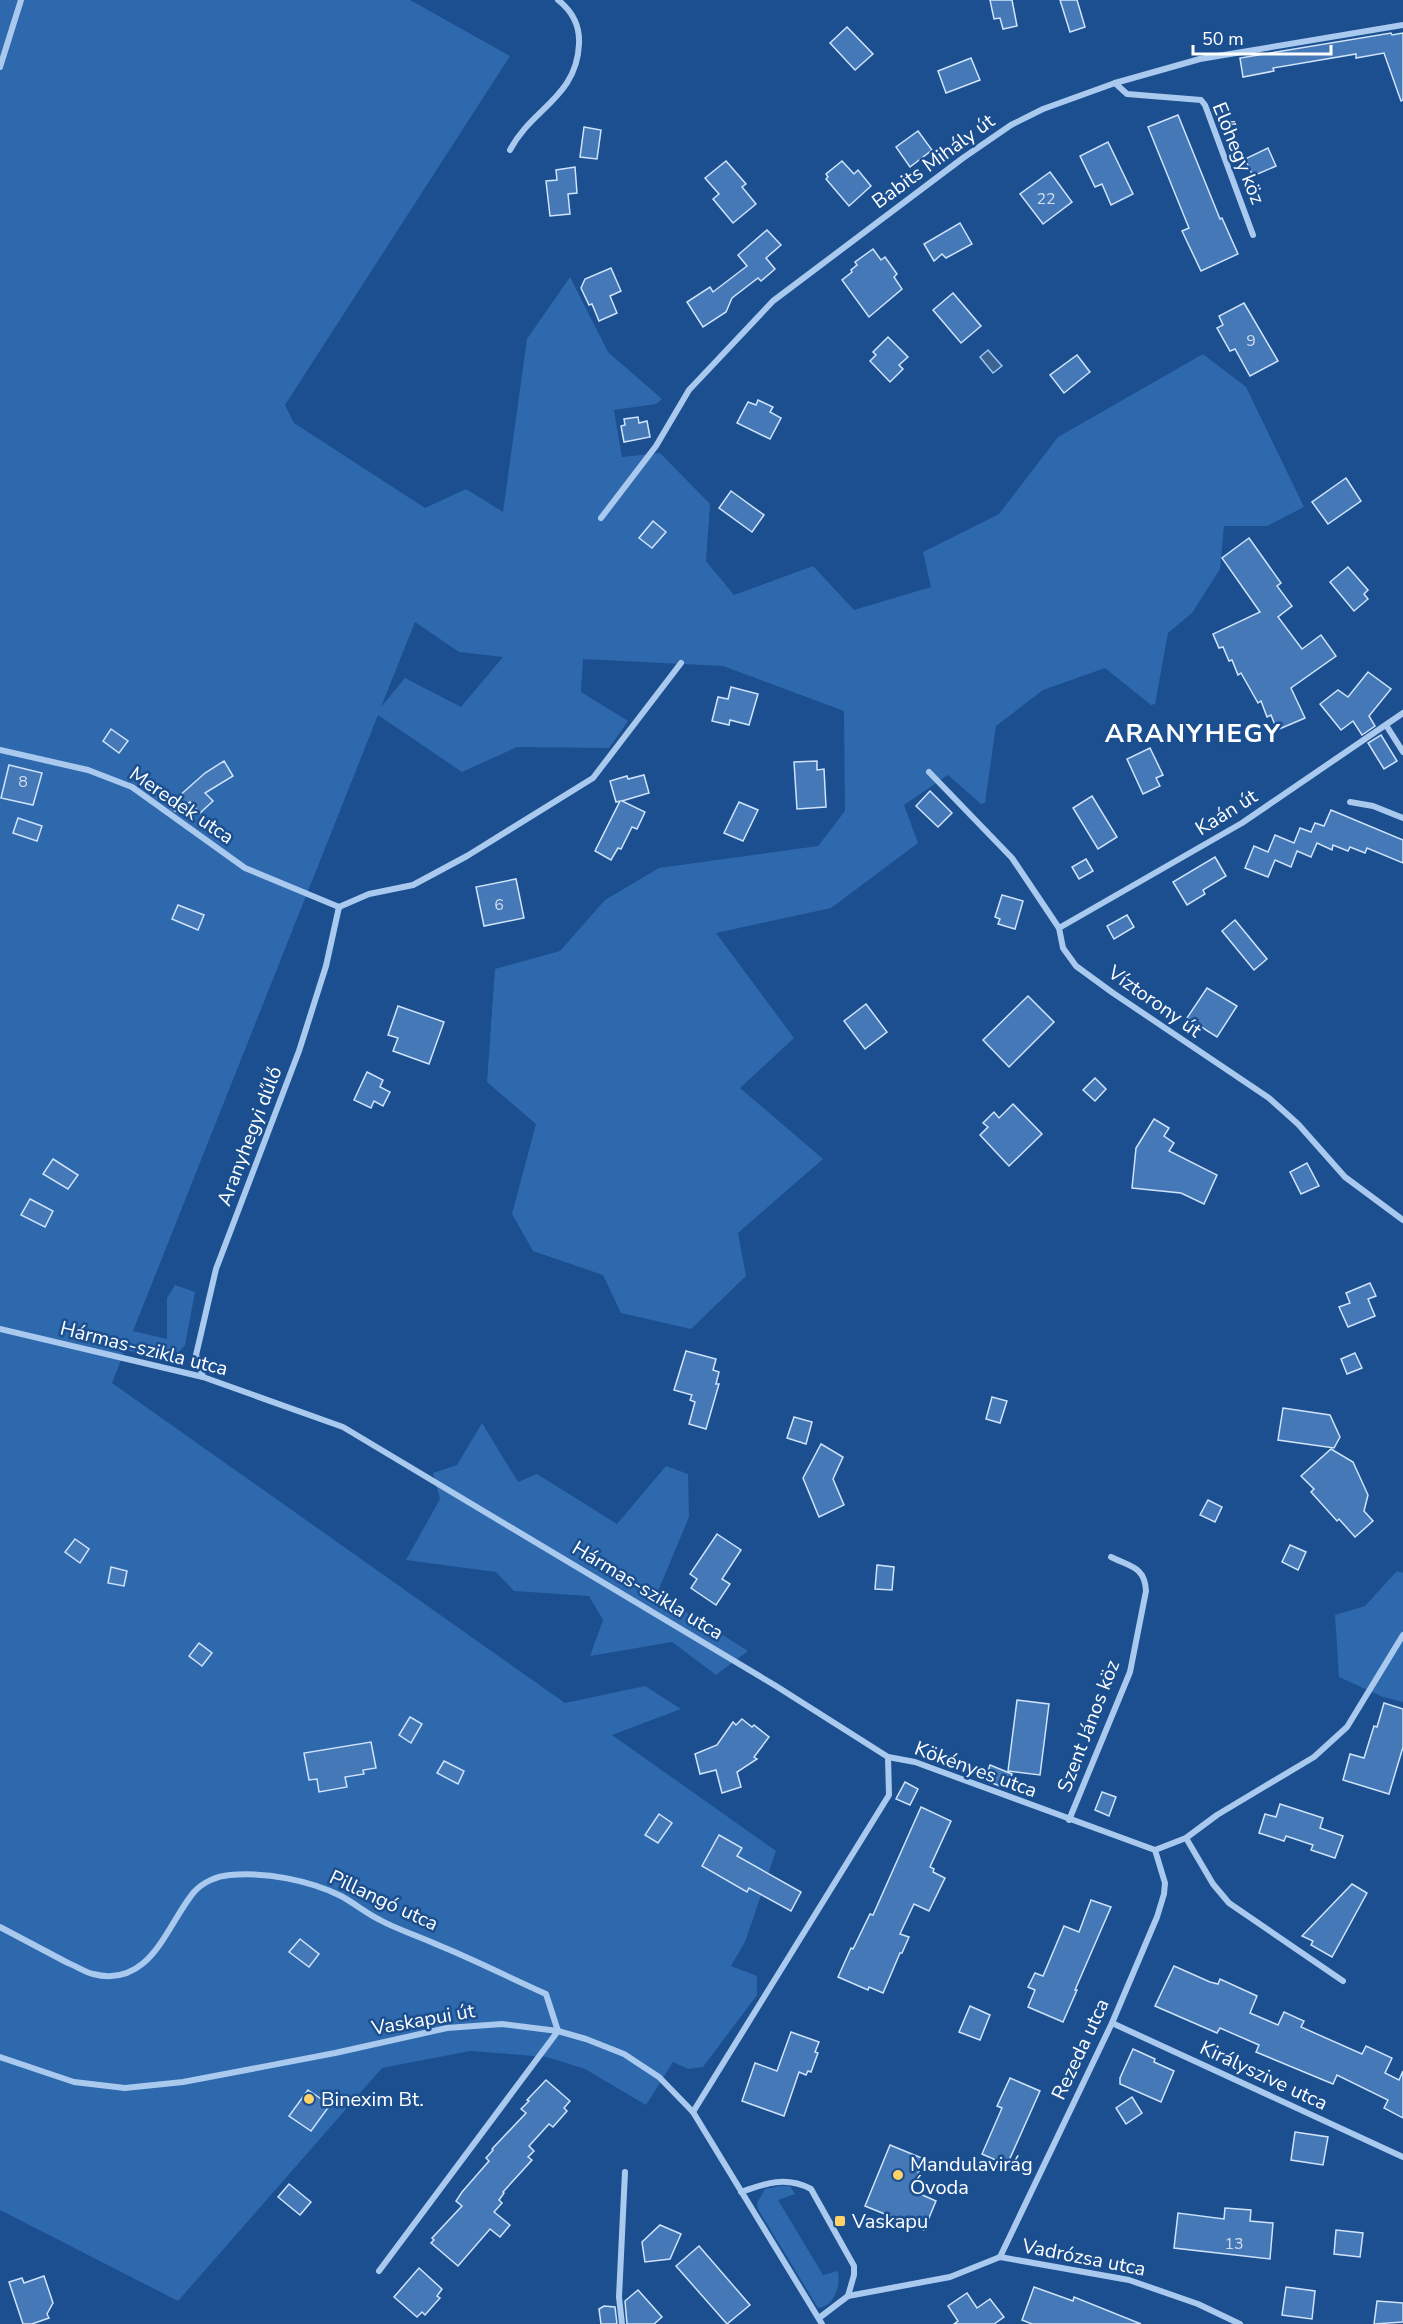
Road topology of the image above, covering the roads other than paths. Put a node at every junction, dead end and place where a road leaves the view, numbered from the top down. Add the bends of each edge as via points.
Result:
1 (21, 0) edge
2 (558, 0) edge
3 (1403, 25) edge
4 (0, 67) edge
5 (1115, 83) junction
6 (510, 150) dead end
7 (1253, 235) dead end
8 (601, 518) dead end
9 (681, 663) dead end
10 (1403, 713) edge
11 (1386, 725) junction
12 (0, 750) edge
13 (1403, 752) edge
14 (929, 772) dead end
15 (1350, 802) dead end
16 (1403, 818) edge
17 (339, 907) junction
18 (1059, 928) junction
19 (1403, 1220) edge
20 (0, 1329) edge
21 (203, 1377) junction
22 (1111, 1557) dead end
23 (1403, 1635) edge
24 (888, 1757) junction
25 (1069, 1820) junction
26 (1186, 1838) junction
27 (1155, 1850) junction
28 (0, 1927) edge
29 (1343, 1981) dead end
30 (1112, 2023) junction
31 (558, 2031) junction
32 (0, 2057) edge
33 (693, 2112) junction
34 (1403, 2157) edge
35 (625, 2172) dead end
36 (741, 2192) junction
37 (1000, 2257) junction
38 (379, 2271) dead end
39 (848, 2296) junction
40 (820, 2321) edge
41 (622, 2324) edge
42 (1240, 2324) edge

1 - 4 street
2 - 6 street via 575,18 579,57 561,93 516,138
3 - 5 street, Babits Mihály út via 1200,59
5 - 7 street, Előhegy köz via 1127,94 1201,100
5 - 8 street, Babits Mihály út via 1011,125 772,301 689,390 656,446
9 - 17 street via 593,778 413,885 369,894
10 - 11 street, Kaán út
11 - 13 street
11 - 18 street, Kaán út via 1242,823
12 - 17 street, Meredek utca via 88,770 132,787 245,868
14 - 18 street, Víztorony út via 1012,858
15 - 16 street
17 - 21 street, Aranyhegyi dűlő via 326,966 299,1051 214,1277 196,1355
18 - 19 street, Víztorony út via 1064,948 1076,966 1269,1098 1345,1177
20 - 21 street, Hármas-szikla utca
21 - 24 street, Hármas-szikla utca via 343,1427
22 - 25 street, Szent János köz via 1141,1571 1146,1578 1146,1591 1130,1672
23 - 26 street via 1347,1726 1314,1757
24 - 25 street, Kökényes utca via 915,1762
24 - 33 street via 889,1795
25 - 27 street, Kökényes utca
26 - 27 street
26 - 29 street via 1229,1903
27 - 30 street, Rezeda utca via 1165,1883 1164,1894
28 - 31 street, Pillangó utca via 93,1974 115,1976 135,1970 150,1957 194,1891 208,1881 249,1874 278,1878 341,1896 380,1920 546,1994
30 - 34 street, Királyszive utca
30 - 37 street, Rezeda utca
31 - 32 street, Vaskapui út via 502,2024 447,2028 183,2082 125,2088 74,2082
31 - 33 street, Vaskapui út via 624,2054 658,2077
31 - 38 street
33 - 36 street, Vaskapui út
35 - 41 street via 619,2297
36 - 39 street via 780,2180 811,2189 854,2266
36 - 40 street, Vaskapui út
37 - 39 street, Vadrózsa utca via 950,2277
37 - 42 street, Vadrózsa utca via 1129,2280 1198,2304
39 - 40 street, Vadrózsa utca

